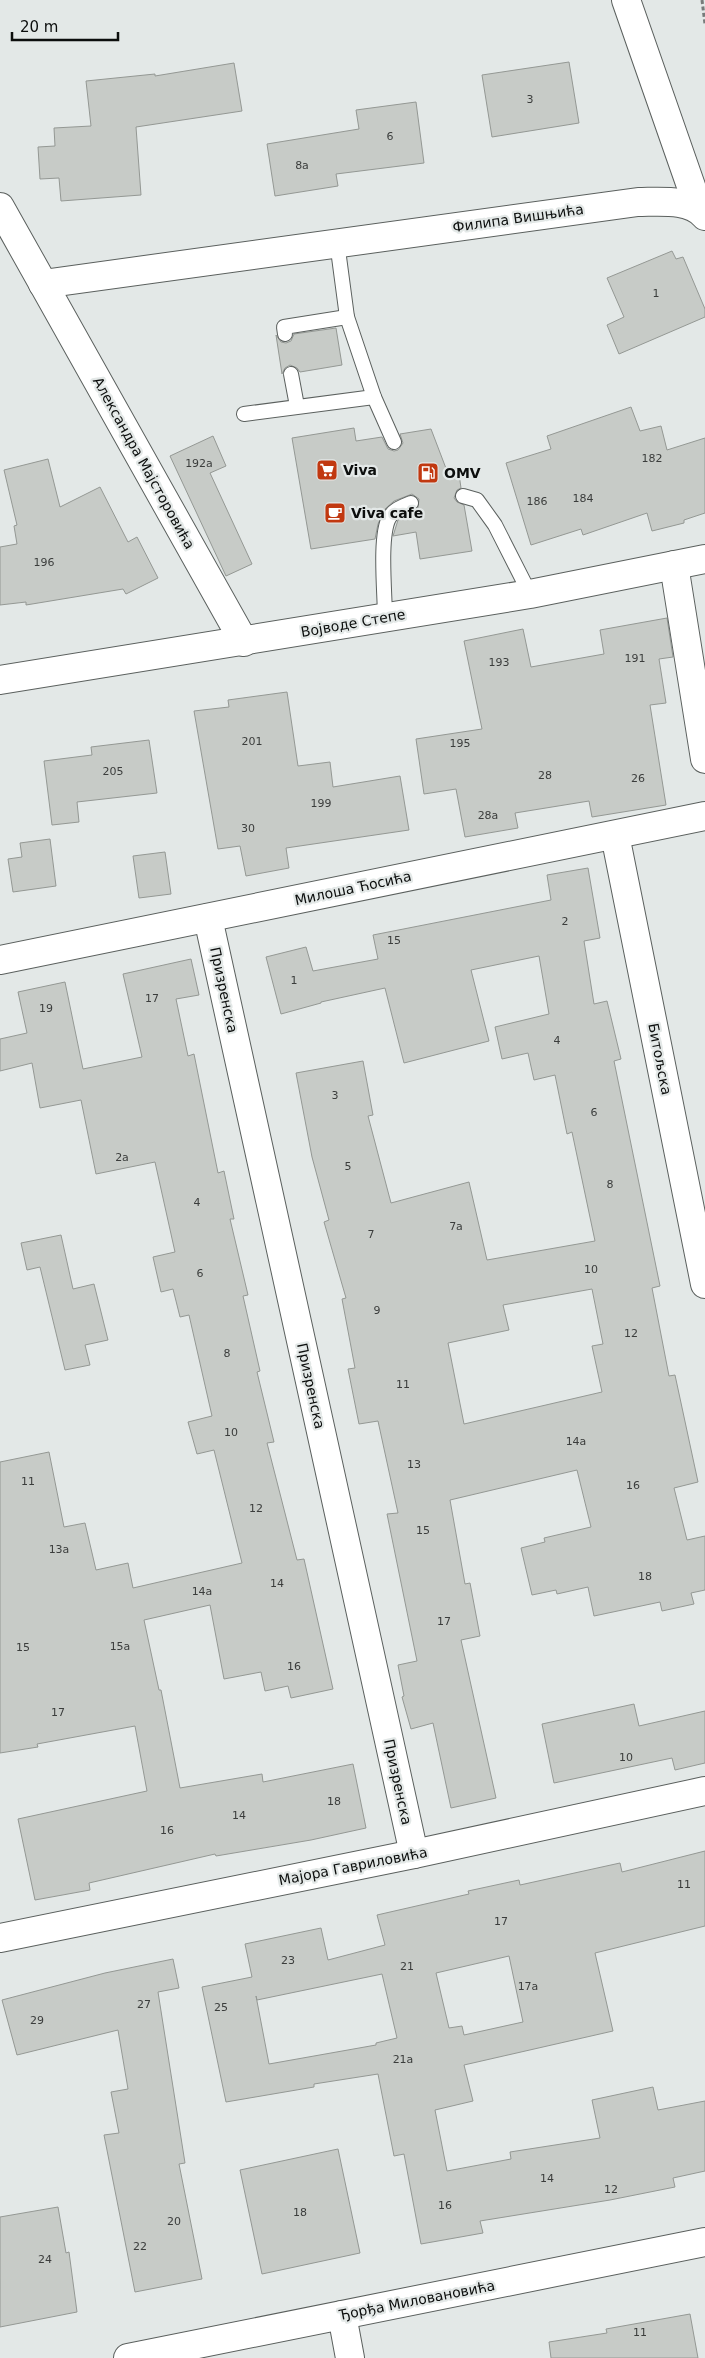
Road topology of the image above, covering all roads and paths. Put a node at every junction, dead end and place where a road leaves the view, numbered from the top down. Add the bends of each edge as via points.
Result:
1 (626, 0) edge
2 (702, 0) edge
3 (705, 24) edge
4 (0, 207) edge
5 (702, 212) edge
6 (337, 242) junction
7 (43, 284) junction
8 (347, 317) junction
9 (285, 334) dead end
10 (292, 374) dead end
11 (374, 397) junction
12 (297, 406) junction
13 (244, 414) dead end
14 (394, 442) dead end
15 (462, 496) dead end
16 (411, 503) dead end
17 (705, 559) edge
18 (674, 565) junction
19 (530, 594) junction
20 (385, 618) junction
21 (244, 642) junction
22 (0, 680) edge
23 (705, 759) edge
24 (705, 816) edge
25 (615, 835) junction
26 (208, 918) junction
27 (0, 960) edge
28 (705, 1284) edge
29 (705, 1791) edge
30 (414, 1854) junction
31 (0, 1938) edge
32 (705, 2242) edge
33 (342, 2315) junction
34 (128, 2358) edge
35 (350, 2358) edge

1 - 5 street, Филипа Вишњића
2 - 3 path
4 - 7 street, Александра Мајсторовића
5 - 6 street, Филипа Вишњића via 671,202 638,202
6 - 7 street
6 - 8 lane
7 - 21 street, Александра Мајсторовића
8 - 9 lane via 284,326
8 - 11 lane
10 - 12 lane
11 - 12 lane
11 - 14 lane
12 - 13 lane
15 - 19 lane via 477,500 496,525
16 - 20 lane via 395,510 388,519 383,538
17 - 18 street, Војводе Степе
18 - 19 street, Војводе Степе
18 - 23 street
19 - 20 street, Војводе Степе
20 - 21 street, Војводе Степе
21 - 22 street, Војводе Степе
24 - 25 street, Милоша Ћосића
25 - 26 street, Милоша Ћосића
25 - 28 street, Битољска
26 - 27 street, Милоша Ћосића
26 - 30 street, Призренска
29 - 30 street, Мајора Гавриловића
30 - 31 street, Мајора Гавриловића
32 - 33 street, Ђорђа Миловановића
33 - 34 street, Ђорђа Миловановића
33 - 35 street

